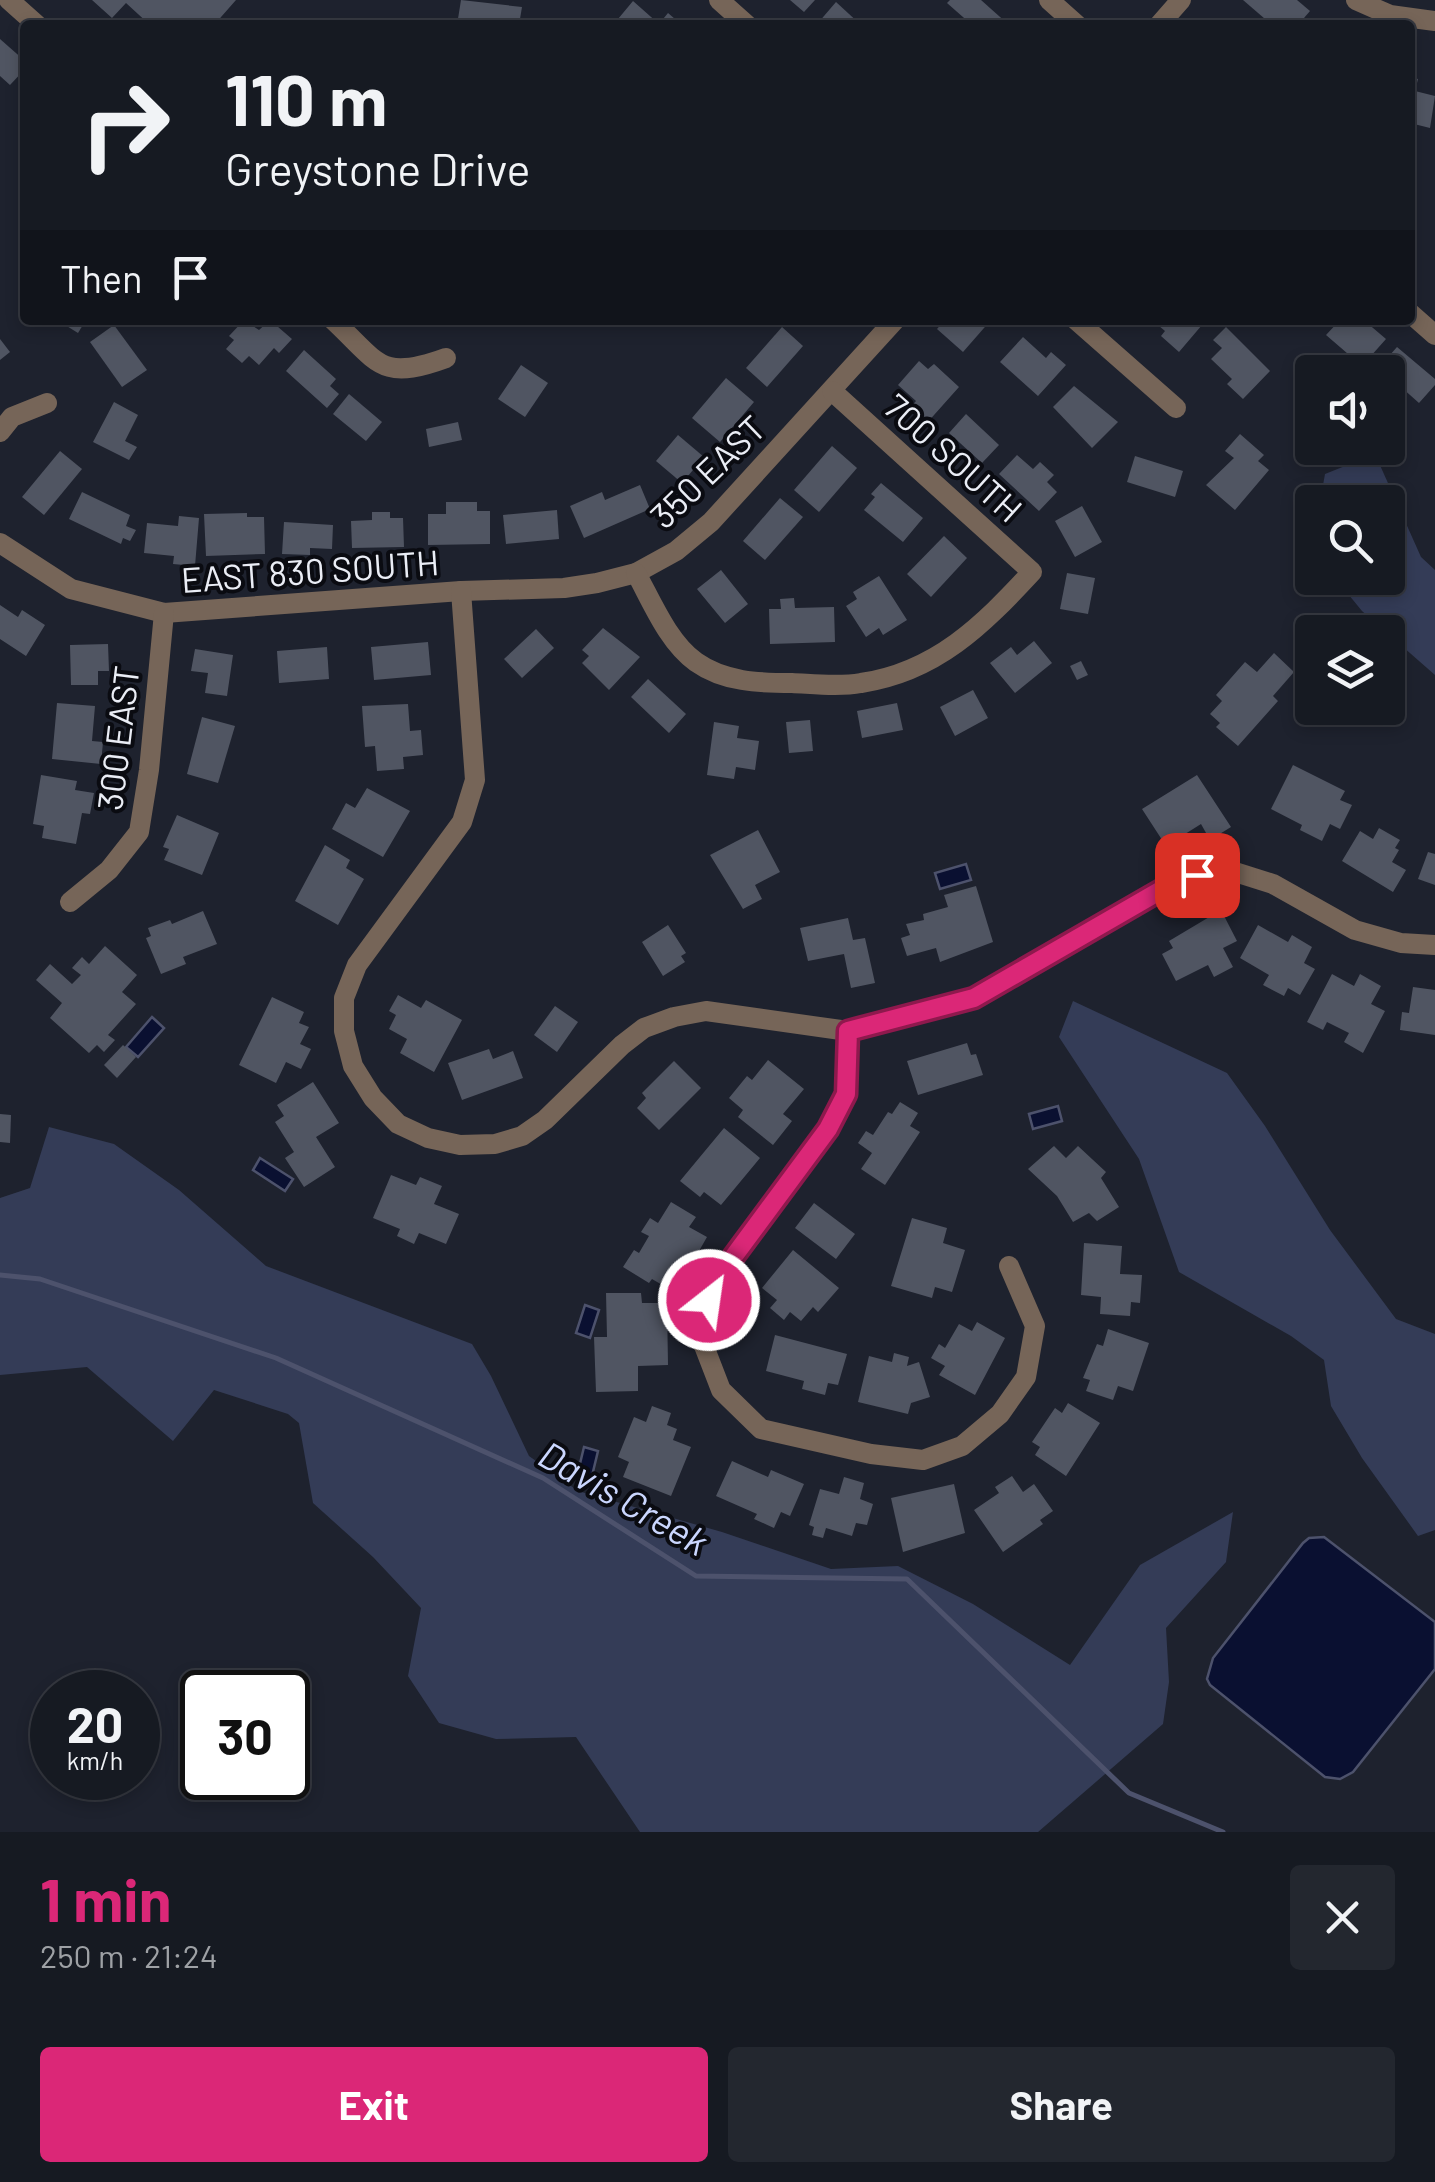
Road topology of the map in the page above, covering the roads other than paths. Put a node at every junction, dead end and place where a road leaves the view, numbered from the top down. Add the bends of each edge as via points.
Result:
1 (9, 0) edge
2 (719, 0) edge
3 (1049, 0) edge
4 (1182, 0) edge
5 (1356, 0) edge
6 (32, 20) edge
7 (741, 20) edge
8 (1071, 20) edge
9 (1164, 20) edge
10 (1435, 20) edge
11 (1415, 317) edge
12 (337, 325) edge
13 (891, 325) edge
14 (1082, 325) edge
15 (1435, 335) edge
16 (446, 358) dead end
17 (832, 391) junction
18 (47, 403) dead end
19 (1176, 408) dead end
20 (0, 432) edge
21 (0, 543) edge
22 (636, 573) junction
23 (461, 591) junction
24 (164, 613) junction
25 (70, 902) dead end
26 (1435, 945) edge
27 (848, 1031) junction
28 (1009, 1266) dead end

1 - 6 street
2 - 7 street
3 - 8 street
4 - 9 street
5 - 10 street via 1390,15
11 - 15 street
12 - 16 street via 384,368 412,371
13 - 17 street, 350 EAST
14 - 19 street
17 - 22 street, 350 EAST via 711,522 676,552
17 - 22 street, 700 SOUTH via 1032,572 981,626 913,670 860,684 759,684 694,661
18 - 20 street via 12,416
21 - 24 street, EAST 830 SOUTH via 70,590
22 - 23 street, 350 EAST via 564,588
23 - 24 street, EAST 830 SOUTH
23 - 27 street via 475,780 462,822 357,965 344,998 353,1066 373,1098 398,1124 428,1138 495,1144 545,1120 644,1028 674,1018 706,1011
24 - 25 street, 300 EAST via 139,832 109,870
26 - 27 street via 1355,930 1272,884 1235,872 1197,875 974,998
27 - 28 street via 846,1094 838,1111 709,1300 704,1346 721,1390 761,1429 923,1460 962,1446 1000,1414 1026,1377 1035,1326

